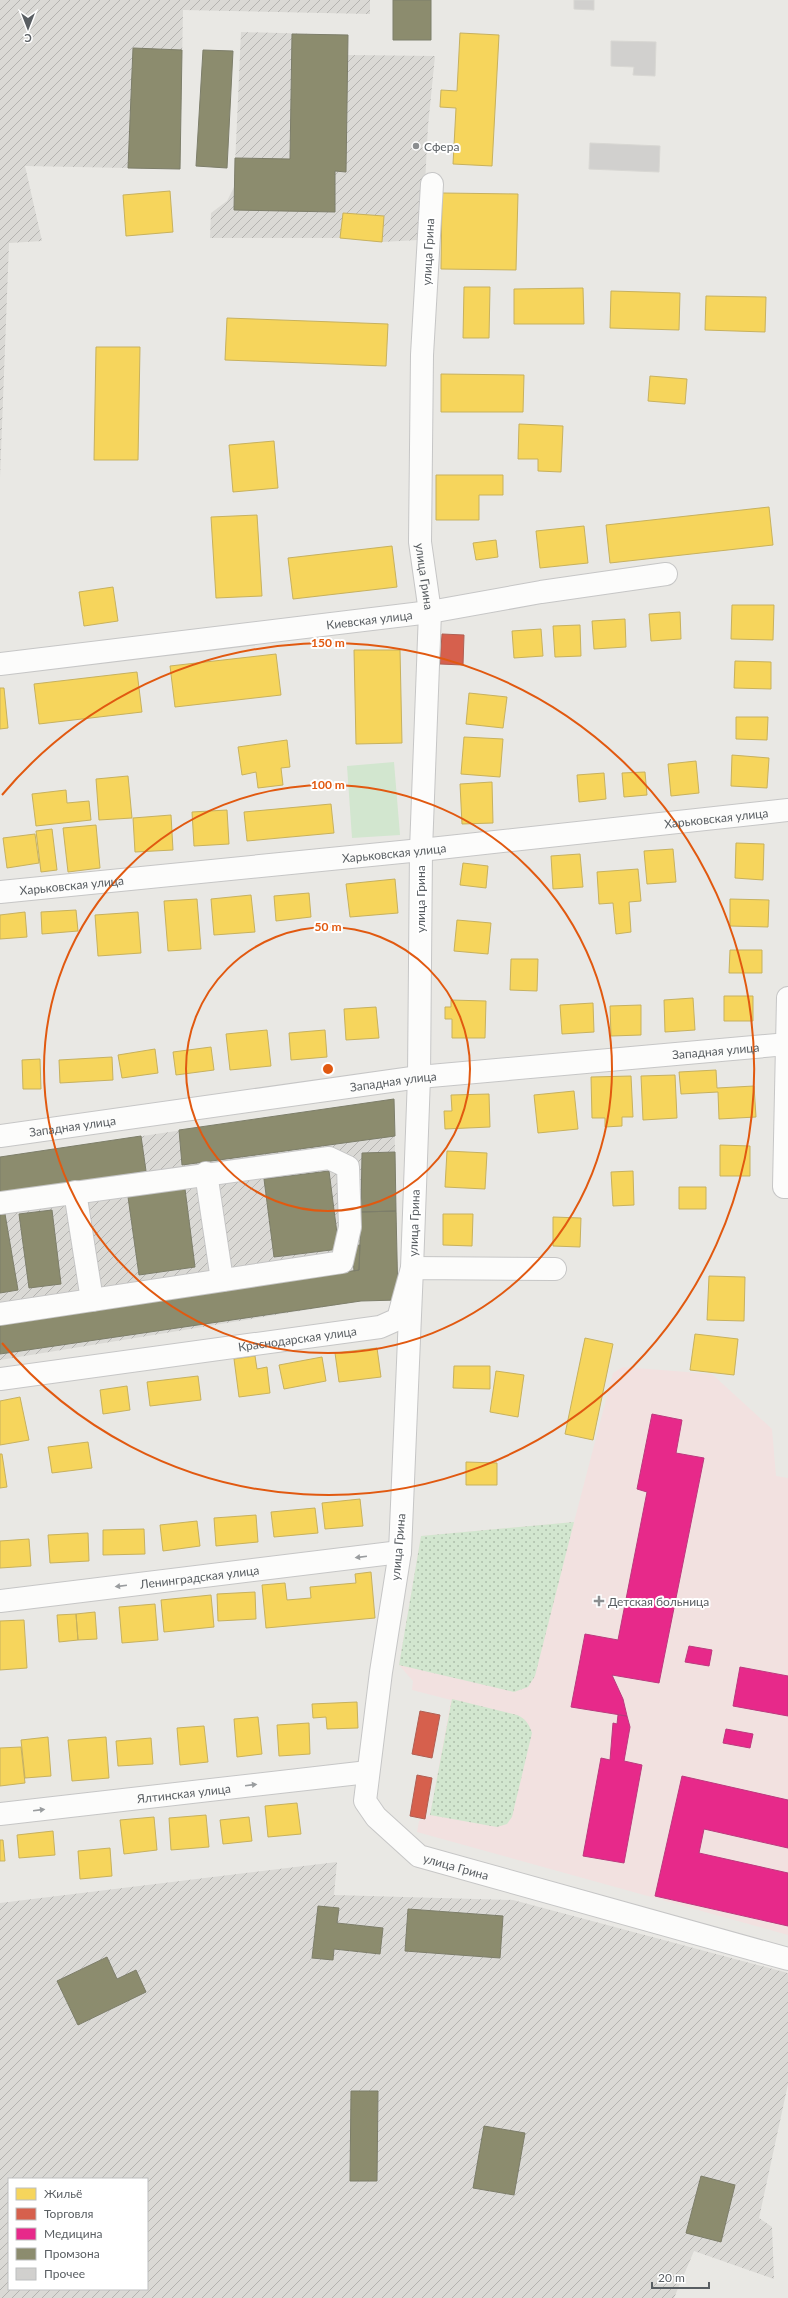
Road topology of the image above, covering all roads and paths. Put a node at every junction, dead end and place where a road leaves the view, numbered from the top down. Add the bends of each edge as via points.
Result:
1 (432, 184) dead end
2 (666, 574) dead end
3 (430, 612) junction
4 (0, 664) edge
5 (788, 810) edge
6 (421, 850) junction
7 (0, 892) edge
8 (788, 998) edge
9 (788, 1044) edge
10 (419, 1077) junction
11 (0, 1136) edge
12 (206, 1173) junction
13 (786, 1187) edge
14 (75, 1192) junction
15 (0, 1203) edge
16 (412, 1268) junction
17 (555, 1269) dead end
18 (222, 1280) junction
19 (92, 1300) junction
20 (0, 1314) edge
21 (0, 1379) edge
22 (400, 1552) junction
23 (0, 1601) edge
24 (368, 1772) junction
25 (0, 1814) edge
26 (788, 1959) edge

1 - 3 street, улица Грина via 422,355 420,542
2 - 3 street, Киевская улица via 541,592
3 - 4 street, Киевская улица
3 - 6 street, улица Грина
5 - 6 street, Харьковская улица
6 - 7 street, Харьковская улица
6 - 10 street, улица Грина
8 - 9 street
9 - 10 street, Западная улица
9 - 13 street
10 - 11 street, Западная улица
10 - 16 street, улица Грина
12 - 14 street
12 - 18 street
12 - 18 street via 329,1158 348,1167 350,1227 342,1262
14 - 15 street
14 - 19 street
16 - 17 street
16 - 21 street, Краснодарская улица via 398,1319 380,1327
16 - 22 street, улица Грина
18 - 19 street
19 - 20 street
22 -> 23 street, Ленинградская улица
22 - 24 street, улица Грина
25 -> 24 street, Ялтинская улица
24 - 26 street, улица Грина via 365,1801 376,1817 419,1856

